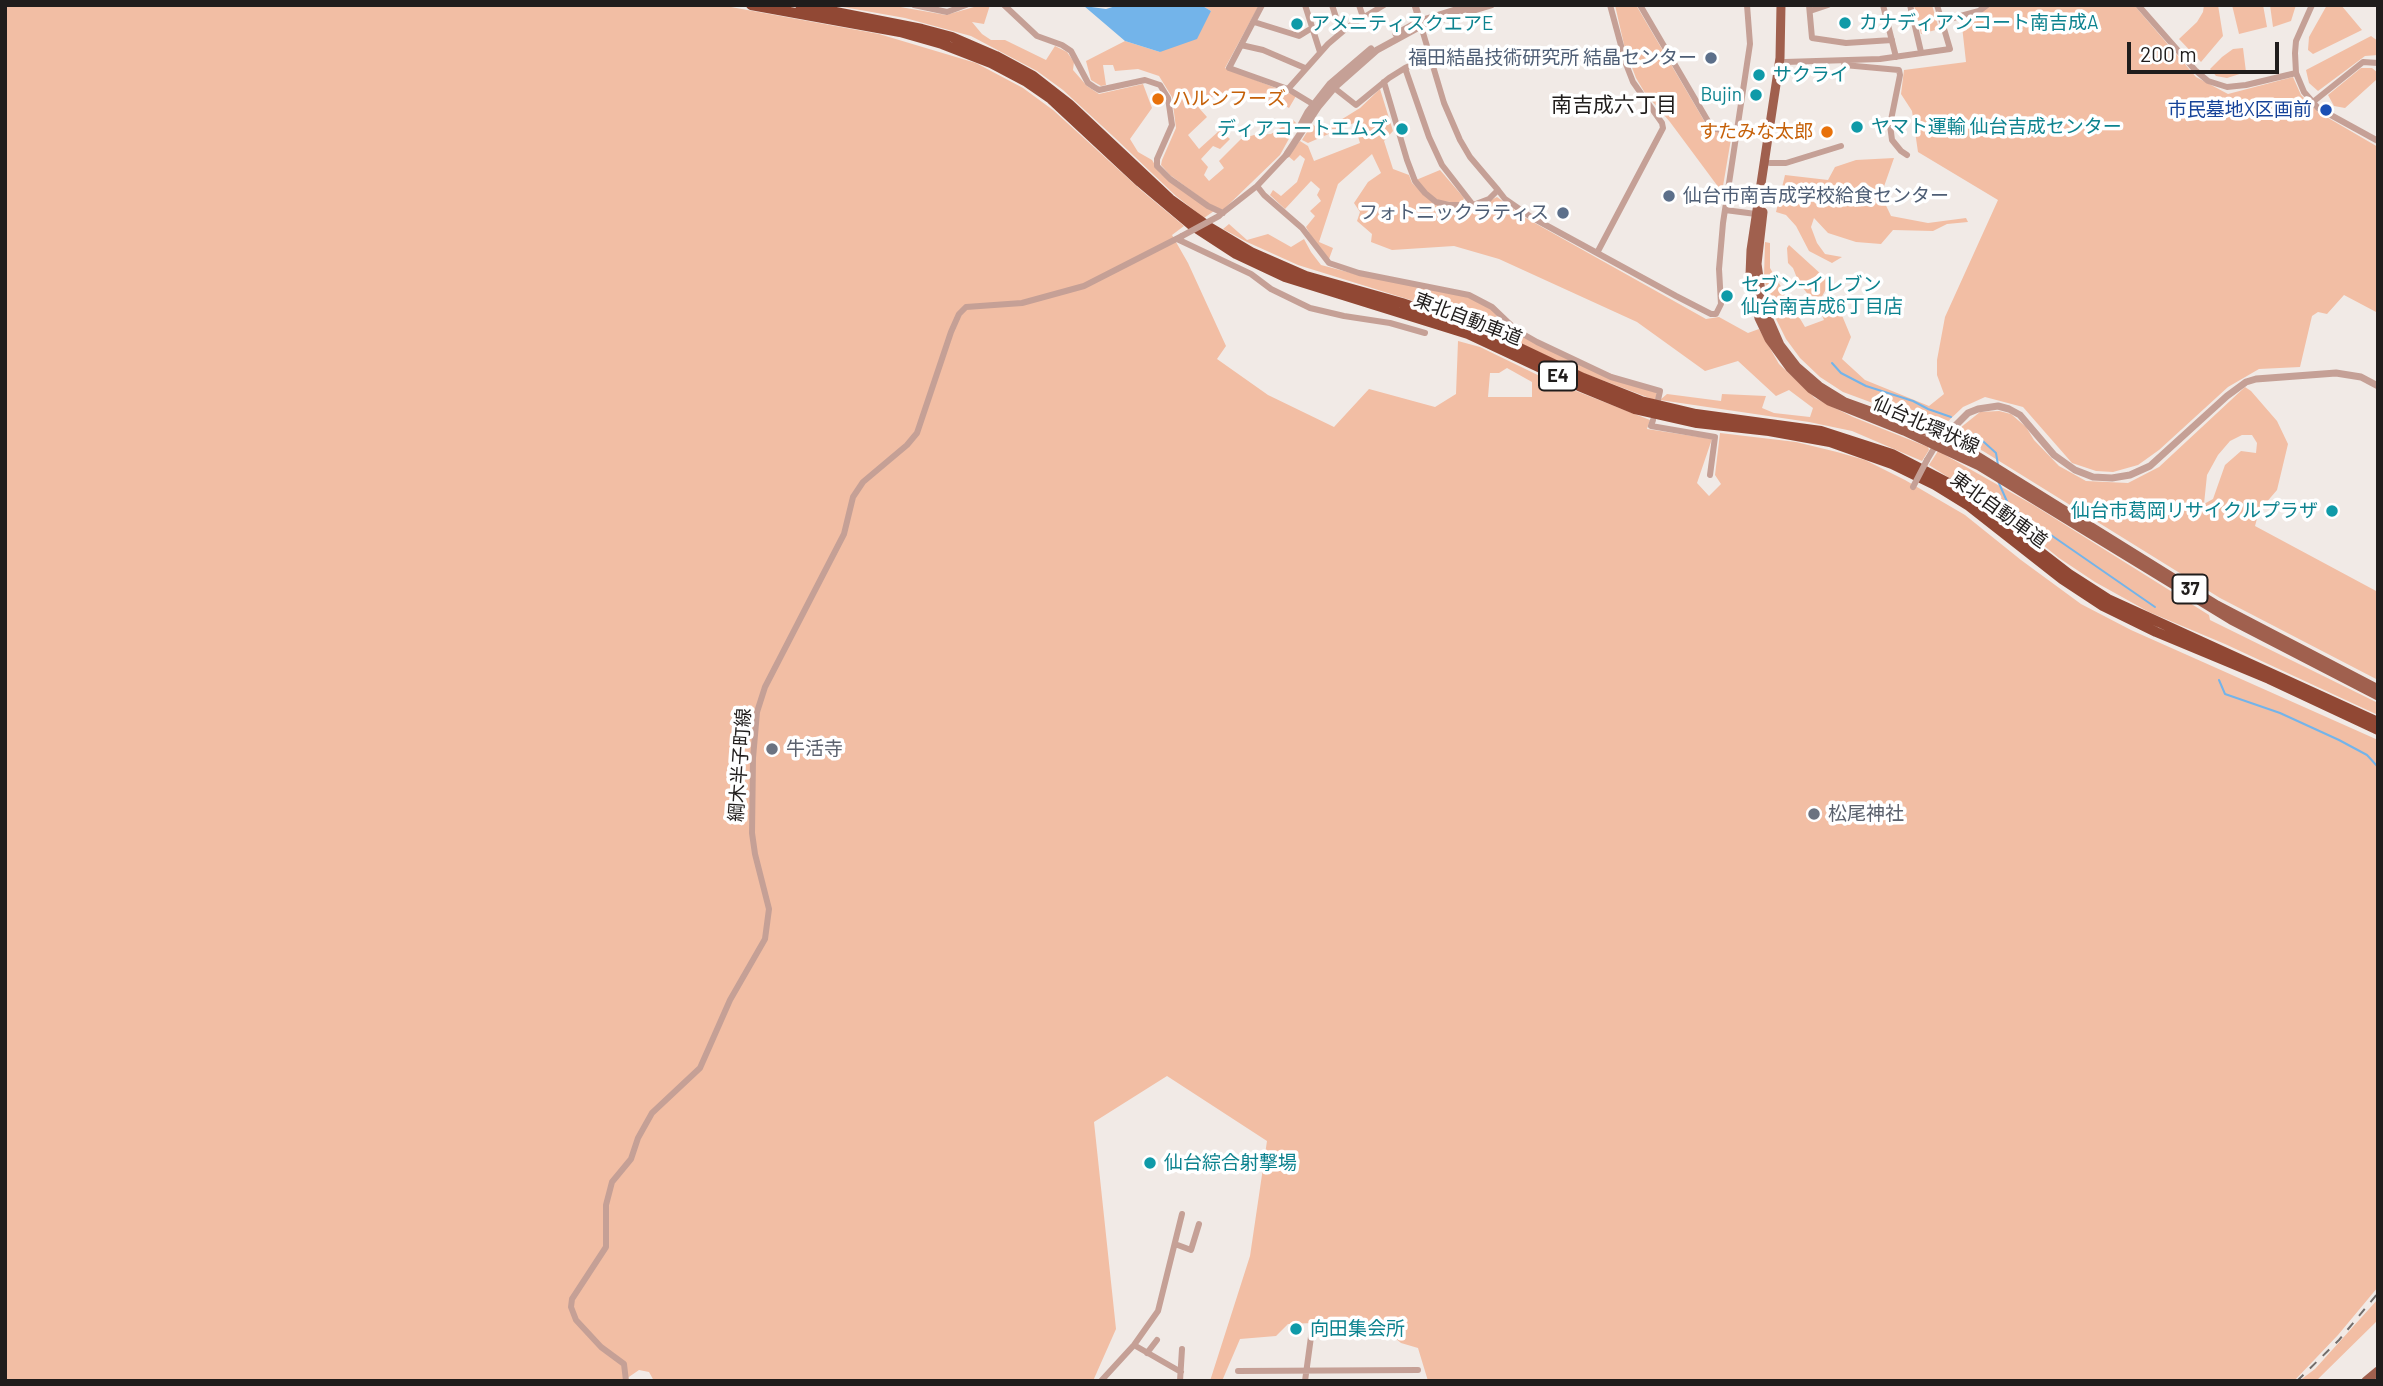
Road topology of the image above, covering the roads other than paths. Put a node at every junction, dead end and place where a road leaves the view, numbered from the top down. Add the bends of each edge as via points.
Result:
1 (751, 5) edge
2 (800, 5) edge
3 (914, 5) edge
4 (966, 5) edge
5 (1004, 5) edge
6 (1262, 5) edge
7 (1305, 5) edge
8 (1332, 5) edge
9 (1359, 5) edge
10 (1384, 5) edge
11 (1415, 5) edge
12 (1471, 5) edge
13 (1491, 5) edge
14 (1610, 5) edge
15 (1640, 5) edge
16 (1747, 5) edge
17 (1781, 5) edge
18 (1787, 5) edge
19 (1828, 5) edge
20 (1883, 5) edge
21 (1910, 5) edge
22 (1937, 5) edge
23 (1966, 5) edge
24 (1987, 5) edge
25 (2138, 5) edge
26 (2312, 5) edge
27 (1809, 8) edge
28 (1969, 13) junction
29 (1363, 17) junction
30 (1942, 21) junction
31 (1254, 22) junction
32 (1420, 24) junction
33 (1312, 28) junction
34 (1341, 33) junction
35 (1892, 40) junction
36 (1241, 45) junction
37 (1320, 52) junction
38 (1921, 52) junction
39 (1431, 56) junction
40 (1896, 57) junction
41 (1830, 61) junction
42 (1785, 62) junction
43 (2378, 63) edge
44 (1305, 68) junction
45 (1405, 68) junction
46 (2296, 73) junction
47 (1384, 82) junction
48 (1332, 86) junction
49 (1287, 89) junction
50 (2313, 102) junction
51 (1315, 106) junction
52 (1736, 133) junction
53 (2378, 141) edge
54 (1841, 146) dead end
55 (1287, 154) joint
56 (1907, 155) dead end
57 (1770, 163) junction
58 (1257, 186) junction
59 (1498, 190) junction
60 (1473, 205) junction
61 (1725, 210) junction
62 (1221, 214) junction
63 (1756, 214) junction
64 (1180, 237) junction
65 (1597, 253) junction
66 (1425, 332) dead end
67 (2378, 386) edge
68 (1658, 400) dead end
69 (1653, 420) dead end
70 (1939, 442) junction
71 (1710, 475) dead end
72 (2011, 481) junction
73 (1913, 487) dead end
74 (2378, 690) edge
75 (2378, 696) edge
76 (2378, 722) edge
77 (2378, 730) edge
78 (1182, 1214) dead end
79 (1199, 1224) dead end
80 (1175, 1244) junction
81 (1313, 1322) dead end
82 (1157, 1340) dead end
83 (1134, 1345) junction
84 (1182, 1349) dead end
85 (1147, 1353) junction
86 (1168, 1354) dead end
87 (1165, 1362) junction
88 (1305, 1370) junction
89 (1398, 1370) junction
90 (1418, 1370) dead end
91 (1238, 1371) dead end
92 (2378, 1371) edge
93 (1181, 1372) junction
94 (626, 1381) edge
95 (1101, 1381) edge
96 (1181, 1381) edge
97 (1305, 1381) edge
98 (1398, 1381) edge
99 (2366, 1381) edge

1 - 77 highway, 東北自動車道 / E4 via 900,32 990,63 1051,99 1190,224 1242,257 1286,277 1468,334 1635,409 1830,442 1892,464 1969,506 2103,606
2 - 76 highway, 東北自動車道 / E4 via 922,29 996,55 1069,104 1162,192 1209,227 1306,276 1462,322 1641,401 1696,414 1821,431 1892,454 1956,487 2108,599
3 - 4 street via 947,12
5 - 62 street via 1037,36 1067,48 1094,87 1100,90 1144,80 1160,85 1166,92 1172,125 1157,166
6 - 31 street
7 - 33 street
8 - 34 street
9 - 29 street
10 - 29 street
11 - 32 street
12 - 32 street
13 - 32 street
14 - 65 street via 1633,82 1663,128
15 - 52 street via 1712,128
16 - 52 street via 1750,44
17 - 63 main road, 仙台北環状線 / 37 via 1780,58
18 - 42 main road, 仙台北環状線 / 37
19 - 27 street
20 - 35 street
21 - 38 street
22 - 30 street
23 - 28 street
24 - 28 street
25 - 46 street via 2208,81 2227,87
26 - 46 street via 2296,41
27 - 35 street via 1812,38 1846,43
28 - 30 street
29 - 34 street
30 - 38 street via 1950,48
31 - 33 street via 1299,36
31 - 36 street
32 - 39 street
32 - 48 street via 1377,50
33 - 37 street
34 - 37 street
35 - 40 street
36 - 44 street
36 - 49 street via 1230,68
37 - 44 street
38 - 40 street
39 - 45 street
39 - 59 street via 1460,140
40 - 41 street
41 - 42 street
41 - 56 street via 1899,70 1890,125 1892,140
42 - 57 main road, 仙台北環状線 / 37
43 - 50 street via 2363,62
44 - 49 street
45 - 47 street
45 - 60 street via 1442,165
46 - 50 street
47 - 48 street via 1356,106
47 - 60 street via 1415,181 1436,202
48 - 51 street
49 - 51 street
50 - 53 street
51 - 55 street
52 - 61 street
54 - 57 street via 1786,163
55 - 58 street
57 - 70 main road, 仙台北環状線 / 37 via 1757,279 1780,345 1829,393 1899,420
58 - 62 street
58 - 68 street via 1302,228 1329,263 1469,295 1537,342 1611,377 1660,391
59 - 60 street via 1489,200
59 - 65 street via 1531,217
61 - 63 street
61 - 65 street via 1719,268 1721,304 1716,314
62 - 64 street, bridge
63 - 70 main road, 仙台北環状線 / 37 via 1751,286 1759,318 1782,359 1829,401
64 - 66 street via 1310,308
64 - 94 street, 綱木半子町線 via 1084,286 1022,303 966,306 951,332 917,433 863,482 853,497 844,534 765,687 757,712 752,833 769,909 765,939 700,1068 652,1113 631,1159 612,1182 606,1205 606,1247 572,1299 576,1320 624,1364
67 - 70 street via 2361,377 2336,373 2246,382 2150,466 2112,478 2075,470 2054,455 2020,415 1998,406 1968,414
69 - 71 street via 1651,426 1715,437
70 - 72 main road, 仙台北環状線 / 37
70 - 73 street, bridge
72 - 74 main road, 仙台北環状線 / 37 via 2217,605
72 - 75 main road, 仙台北環状線 / 37 via 2231,620
78 - 80 street
79 - 80 street via 1191,1250
80 - 83 street via 1158,1311
81 - 88 street
82 - 85 street
83 - 85 street
83 - 95 street
84 - 93 street
85 - 87 street
86 - 87 street
87 - 93 street
88 - 89 street
88 - 91 street
88 - 97 street
89 - 90 street
89 - 98 street
92 - 99 main road
93 - 96 street

